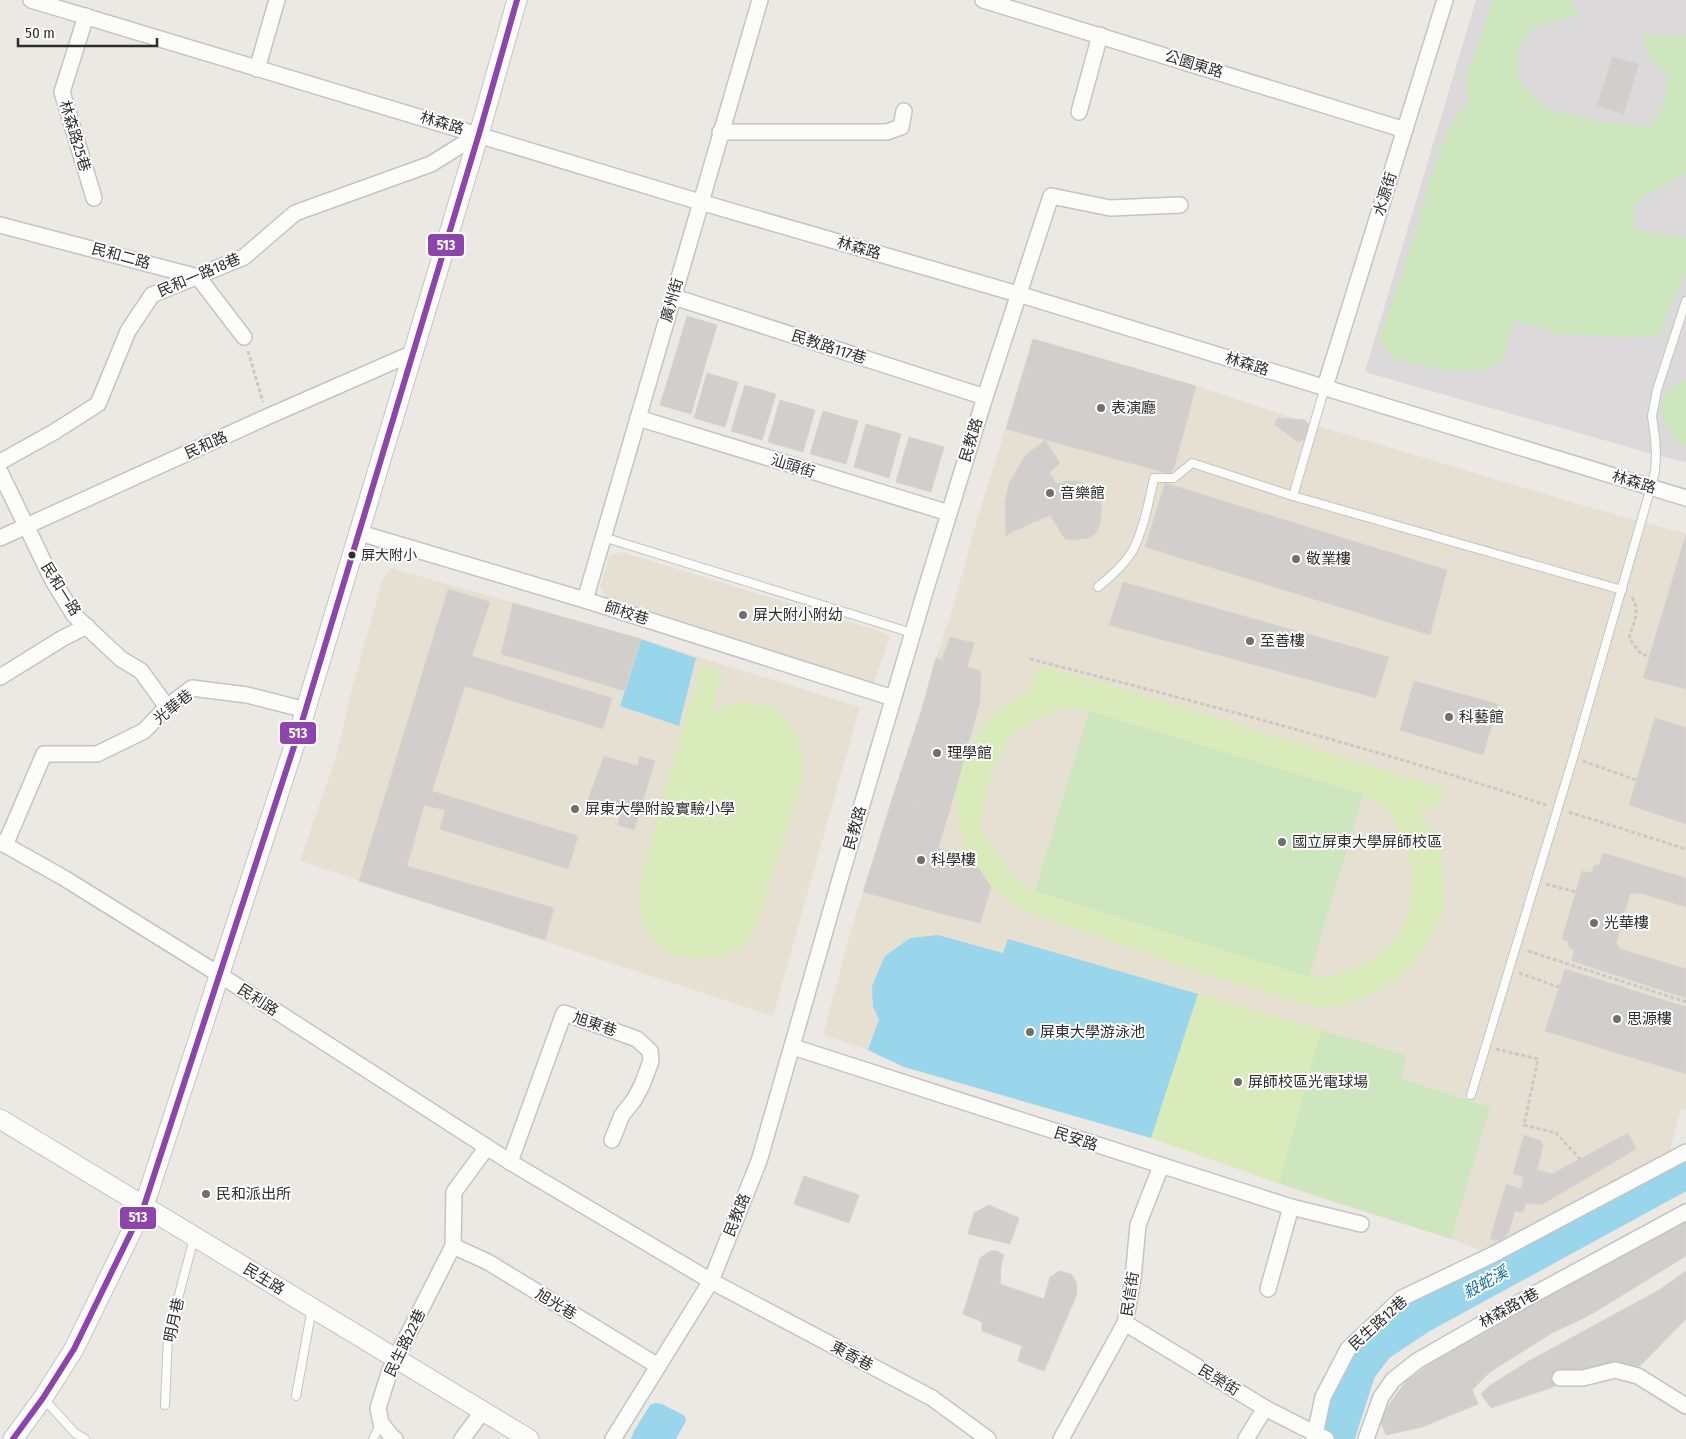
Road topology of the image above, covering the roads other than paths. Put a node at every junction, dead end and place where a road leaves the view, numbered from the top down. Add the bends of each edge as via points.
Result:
1 (31, 0) edge
2 (277, 0) edge
3 (516, 0) edge
4 (760, 0) edge
5 (983, 0) edge
6 (1445, 0) edge
7 (86, 16) junction
8 (1100, 35) junction
9 (257, 69) junction
10 (904, 111) dead end
11 (1079, 112) dead end
12 (1405, 130) junction
13 (720, 132) junction
14 (479, 134) junction
15 (94, 198) dead end
16 (700, 202) junction
17 (1180, 205) dead end
18 (0, 225) edge
19 (198, 277) junction
20 (1018, 294) junction
21 (674, 297) junction
22 (1686, 301) edge
23 (244, 337) road end
24 (413, 353) junction
25 (1325, 387) junction
26 (985, 397) junction
27 (638, 418) junction
28 (0, 462) edge
29 (0, 472) edge
30 (1651, 487) junction
31 (1293, 496) junction
32 (1686, 498) edge
33 (949, 513) junction
34 (26, 526) junction
35 (360, 533) junction
36 (603, 537) junction
37 (0, 538) edge
38 (1098, 587) dead end
39 (1622, 590) junction
40 (585, 600) junction
41 (87, 626) junction
42 (912, 633) junction
43 (0, 677) edge
44 (892, 698) junction
45 (167, 707) junction
46 (306, 710) junction
47 (3, 844) edge
48 (220, 975) junction
49 (793, 1047) junction
50 (1471, 1095) dead end
51 (0, 1119) edge
52 (612, 1140) dead end
53 (487, 1147) junction
54 (1686, 1152) edge
55 (510, 1162) junction
56 (1161, 1166) junction
57 (144, 1206) junction
58 (1292, 1207) junction
59 (1686, 1212) edge
60 (1361, 1224) dead end
61 (194, 1237) junction
62 (453, 1246) junction
63 (711, 1281) junction
64 (1268, 1289) dead end
65 (312, 1308) junction
66 (1125, 1323) junction
67 (395, 1358) junction
68 (658, 1366) junction
69 (1560, 1378) dead end
70 (296, 1396) dead end
71 (43, 1398) junction
72 (165, 1405) dead end
73 (1686, 1406) edge
74 (1266, 1408) junction
75 (483, 1411) junction
76 (381, 1423) junction
77 (1318, 1437) edge
78 (13, 1439) edge
79 (85, 1439) edge
80 (373, 1439) edge
81 (395, 1439) edge
82 (462, 1439) edge
83 (529, 1439) edge
84 (613, 1439) edge
85 (988, 1439) edge
86 (1061, 1439) edge
87 (1246, 1439) edge
88 (1366, 1439) edge

1 - 7 street, 林森路
2 - 9 street
3 - 14 street
4 - 13 street, 廣州街
5 - 8 street, 公園東路
6 - 12 street, 水源街
7 - 9 street, 林森路
7 - 15 street, 林森路25巷 via 62,92
8 - 11 street
8 - 12 street, 公園東路
9 - 14 street, 林森路
10 - 13 street via 901,127 887,132
12 - 25 street, 水源街
13 - 16 street, 廣州街
14 - 16 street, 林森路
14 - 19 street, 民和一路18巷 via 431,164 295,213 244,257
14 - 24 street
16 - 20 street, 林森路
16 - 21 street, 廣州街
17 - 20 street, 民教路 via 1110,208 1051,196
18 - 19 street, 民和二路
19 - 23 street
19 - 28 street, 民和一路18巷 via 152,295 128,331 98,404
20 - 25 street, 林森路
20 - 26 street, 民教路
21 - 26 street, 民教路117巷
21 - 27 street, 廣州街
22 - 30 lane via 1657,390 1652,416 1656,455
24 - 34 street, 民和路
24 - 35 street
25 - 30 street, 林森路
25 - 31 lane
26 - 33 street, 民教路
27 - 33 street, 汕頭街
27 - 36 street, 廣州街
29 - 34 street, 民和一路
30 - 32 street, 林森路
30 - 39 lane
31 - 38 lane via 1192,463 1174,478 1154,478 1133,550
31 - 39 lane
33 - 42 street, 民教路
34 - 37 street, 民和路
34 - 41 street, 民和一路 via 52,579 74,615
35 - 40 street, 師校巷
35 - 46 street
36 - 40 street, 廣州街
36 - 42 lane
39 - 50 lane
40 - 44 street, 師校巷
41 - 43 street
41 - 45 street, 民和一路 via 121,659 141,671
42 - 44 street, 民教路
44 - 49 street, 民教路
45 - 46 street, 光華巷 via 192,688 247,695
45 - 47 street, 光華巷 via 144,731 97,754 44,754
46 - 48 street
47 - 48 street, 民利路
48 - 53 street, 民利路
48 - 57 street
49 - 56 street, 民安路
49 - 63 street, 民教路 via 760,1161
51 - 57 street, 民生路
52 - 55 street, 旭東巷 via 622,1115 642,1085 651,1061 650,1051 637,1039 564,1013
53 - 55 street
53 - 62 street via 454,1192
54 - 77 street, 民生路12巷 via 1494,1254 1402,1298 1348,1349 1323,1397
55 - 63 street
56 - 58 street, 民安路
56 - 66 street, 民信街 via 1138,1225
57 - 61 street, 民生路
57 - 71 street via 74,1349
58 - 60 street, 民安路
58 - 64 street
59 - 88 street, 林森路1巷 via 1416,1361 1393,1380 1381,1397
61 - 65 street, 民生路
61 - 72 lane, 明月巷 via 168,1336
62 - 67 street, 民生路22巷
62 - 68 street, 旭光巷 via 488,1262
63 - 68 street, 民教路
63 - 85 street, 東香巷 via 932,1398
65 - 67 street, 民生路
65 - 70 lane
66 - 74 street, 民榮街
66 - 86 street, 民信街
67 - 75 street, 民生路
67 - 76 street, 民生路22巷 via 378,1408
68 - 84 street, 民教路
69 - 73 street via 1583,1378 1615,1370 1638,1376
71 - 78 street
71 - 79 lane via 75,1433
74 - 77 street, 民榮街
74 - 87 street
75 - 82 street
75 - 83 street, 民生路
76 - 80 lane
76 - 81 street

